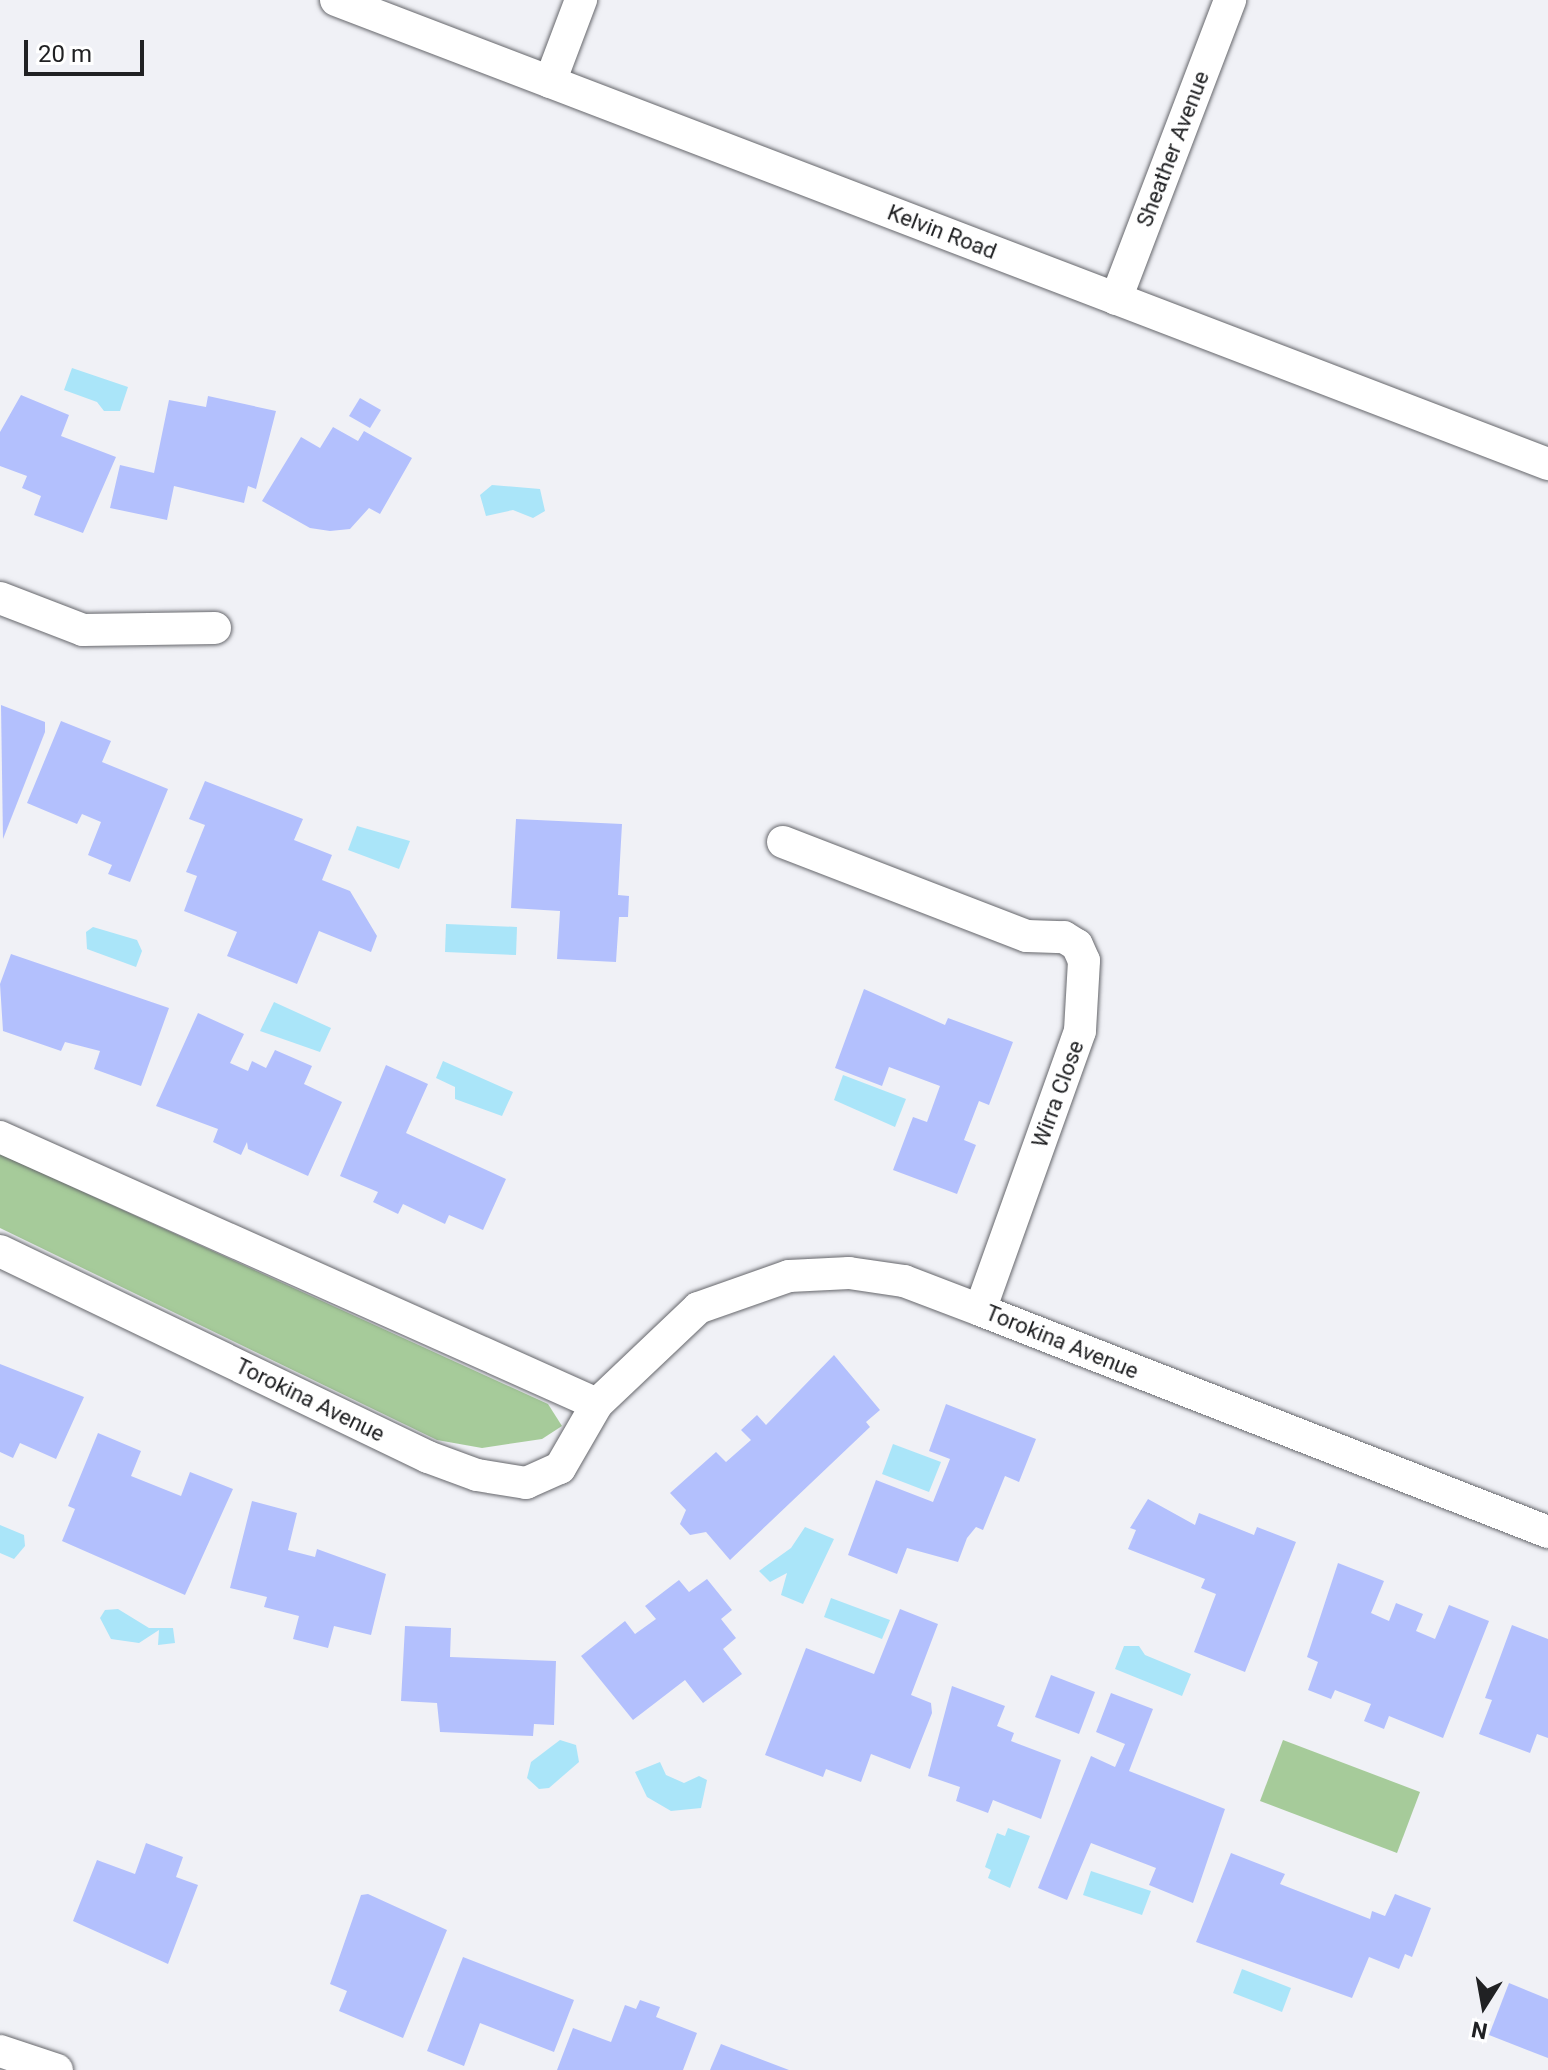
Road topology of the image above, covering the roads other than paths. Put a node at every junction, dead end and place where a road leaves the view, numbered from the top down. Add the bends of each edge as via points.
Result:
1 (336, 0) edge
2 (581, 0) edge
3 (1230, 0) edge
4 (550, 82) junction
5 (1116, 299) junction
6 (1548, 464) edge
7 (0, 598) edge
8 (215, 628) dead end
9 (783, 842) dead end
10 (0, 1137) edge
11 (0, 1251) edge
12 (980, 1310) junction
13 (597, 1404) junction
14 (1548, 1532) edge
15 (0, 2051) edge
16 (57, 2070) edge

1 - 4 street, Kelvin Road
2 - 4 street
3 - 5 street, Sheather Avenue
4 - 5 street, Kelvin Road
5 - 6 street, Kelvin Road
7 - 8 street via 83,630
9 - 12 street, Wirra Close via 1027,936 1064,937 1084,961 1080,1031
10 - 13 street
11 - 13 street, Torokina Avenue via 428,1457 477,1475 526,1483 560,1468
12 - 13 street, Torokina Avenue via 904,1281 849,1273 774,1279 698,1308
12 - 14 street, Torokina Avenue
15 - 16 street

